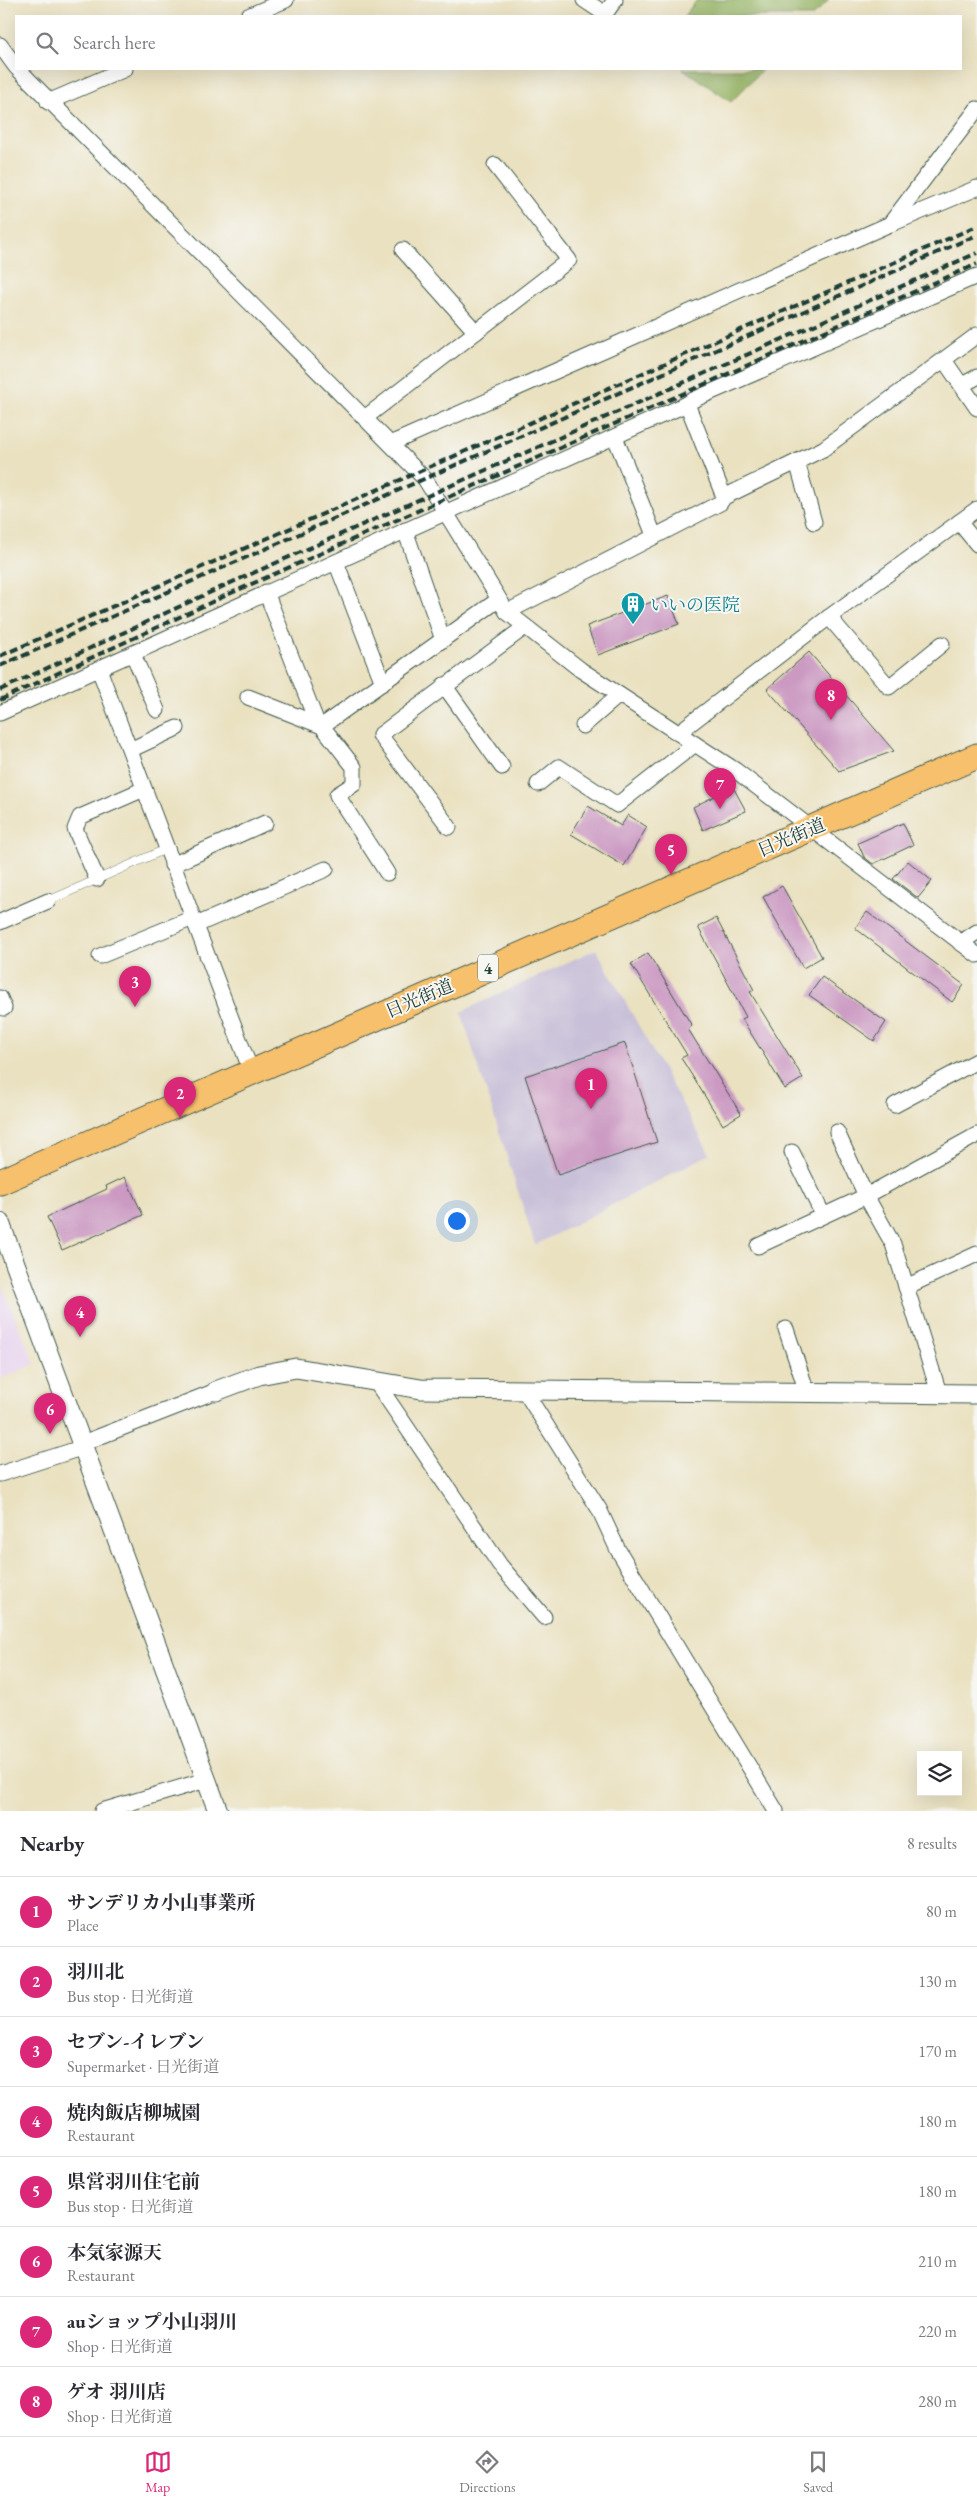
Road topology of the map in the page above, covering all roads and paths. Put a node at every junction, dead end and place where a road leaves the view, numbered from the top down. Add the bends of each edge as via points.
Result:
1 (286, 0) edge
2 (584, 0) edge
3 (615, 0) edge
4 (250, 15) edge
5 (0, 45) edge
6 (15, 65) edge
7 (19, 70) edge
8 (123, 70) edge
9 (48, 102) junction
10 (977, 108) edge
11 (495, 165) dead end
12 (977, 188) edge
13 (890, 224) junction
14 (403, 250) dead end
15 (977, 276) edge
16 (476, 332) junction
17 (977, 335) edge
18 (944, 360) junction
19 (977, 377) edge
20 (962, 385) junction
21 (687, 404) junction
22 (977, 408) edge
23 (366, 417) junction
24 (615, 437) junction
25 (392, 443) junction
26 (797, 462) junction
27 (724, 497) junction
28 (977, 509) edge
29 (446, 512) junction
30 (814, 522) dead end
31 (959, 522) junction
32 (405, 530) junction
33 (654, 535) junction
34 (977, 544) edge
35 (336, 562) junction
36 (266, 592) junction
37 (502, 606) junction
38 (829, 617) junction
39 (525, 628) junction
40 (443, 640) junction
41 (942, 644) dead end
42 (134, 654) junction
43 (99, 669) junction
44 (383, 683) junction
45 (444, 685) junction
46 (619, 695) junction
47 (248, 697) dead end
48 (157, 710) dead end
49 (0, 713) edge
50 (319, 725) junction
51 (584, 726) dead end
52 (177, 728) dead end
53 (678, 733) junction
54 (695, 744) junction
55 (130, 750) junction
56 (977, 756) edge
57 (502, 767) dead end
58 (538, 784) dead end
59 (144, 789) junction
60 (266, 823) dead end
61 (449, 827) dead end
62 (809, 829) junction
63 (166, 849) junction
64 (172, 865) junction
65 (326, 868) dead end
66 (387, 874) dead end
67 (97, 879) junction
68 (48, 901) joint
69 (194, 921) junction
70 (0, 922) edge
71 (977, 932) edge
72 (960, 943) junction
73 (977, 955) edge
74 (100, 956) dead end
75 (977, 1062) edge
76 (251, 1071) junction
77 (895, 1105) dead end
78 (837, 1132) dead end
79 (977, 1135) edge
80 (792, 1152) dead end
81 (0, 1182) edge
82 (866, 1196) junction
83 (823, 1215) junction
84 (0, 1223) edge
85 (758, 1246) dead end
86 (977, 1254) edge
87 (906, 1287) junction
88 (786, 1329) dead end
89 (376, 1382) junction
90 (524, 1390) junction
91 (216, 1391) joint
92 (807, 1392) junction
93 (939, 1393) junction
94 (977, 1394) edge
95 (83, 1445) junction
96 (0, 1474) edge
97 (544, 1617) dead end
98 (206, 1780) junction
99 (102, 1811) edge
100 (218, 1811) edge
101 (776, 1811) edge

1 - 4 street
2 - 3 street via 605,14
5 - 6 street
7 - 9 street
8 - 9 street
9 - 23 street
10 - 13 street
11 - 16 street via 569,260
12 - 13 street
13 - 25 street
14 - 16 street
15 - 21 street
16 - 23 street
17 - 18 street
18 - 20 street
18 - 26 street via 823,449
19 - 20 street
20 - 22 street
21 - 24 street
21 - 27 street
23 - 25 street
24 - 29 street
24 - 33 street
25 - 29 street via 425,480
26 - 27 street
26 - 30 street
27 - 33 street
28 - 31 street
29 - 32 street
29 - 37 street
31 - 34 street
31 - 38 street
32 - 35 street
32 - 40 street
33 - 37 street
35 - 36 street
35 - 44 street
36 - 42 street
36 - 50 street
37 - 39 street
37 - 40 street
38 - 41 street via 889,687
38 - 53 street
39 - 45 street
39 - 46 street
40 - 44 street
42 - 43 street
42 - 48 street
43 - 49 street
43 - 55 street
44 - 50 street
45 - 57 street
45 - 61 street via 380,735
46 - 51 street
46 - 53 street
47 - 50 street
50 - 66 street via 354,767 354,784 337,795
52 - 55 street
53 - 54 street
54 - 58 street via 617,805 559,767
54 - 62 street via 735,770
55 - 59 street
56 - 62 highway, 日光街道 / 4
59 - 63 street
59 - 67 street via 80,817 75,829
60 - 64 street
62 - 72 street
62 - 76 highway, 日光街道 / 4
63 - 64 street
63 - 67 lane
64 - 69 street
65 - 69 street
67 - 68 lane
68 - 70 street
69 - 74 street
69 - 76 street
71 - 72 street
72 - 73 street
75 - 77 street
76 - 81 highway, 日光街道 / 4
78 - 82 street
79 - 82 street
80 - 83 street
82 - 83 street
82 - 87 street via 893,1244
83 - 85 street
84 - 95 street
86 - 87 street
87 - 93 street
88 - 92 street
89 - 90 street via 421,1389
89 - 91 street via 296,1368 259,1375
89 - 97 street via 500,1564
90 - 92 street
90 - 101 street via 599,1509 618,1550
91 - 95 street
92 - 93 street
93 - 94 street
95 - 96 street
95 - 98 street
98 - 99 street
98 - 100 street

